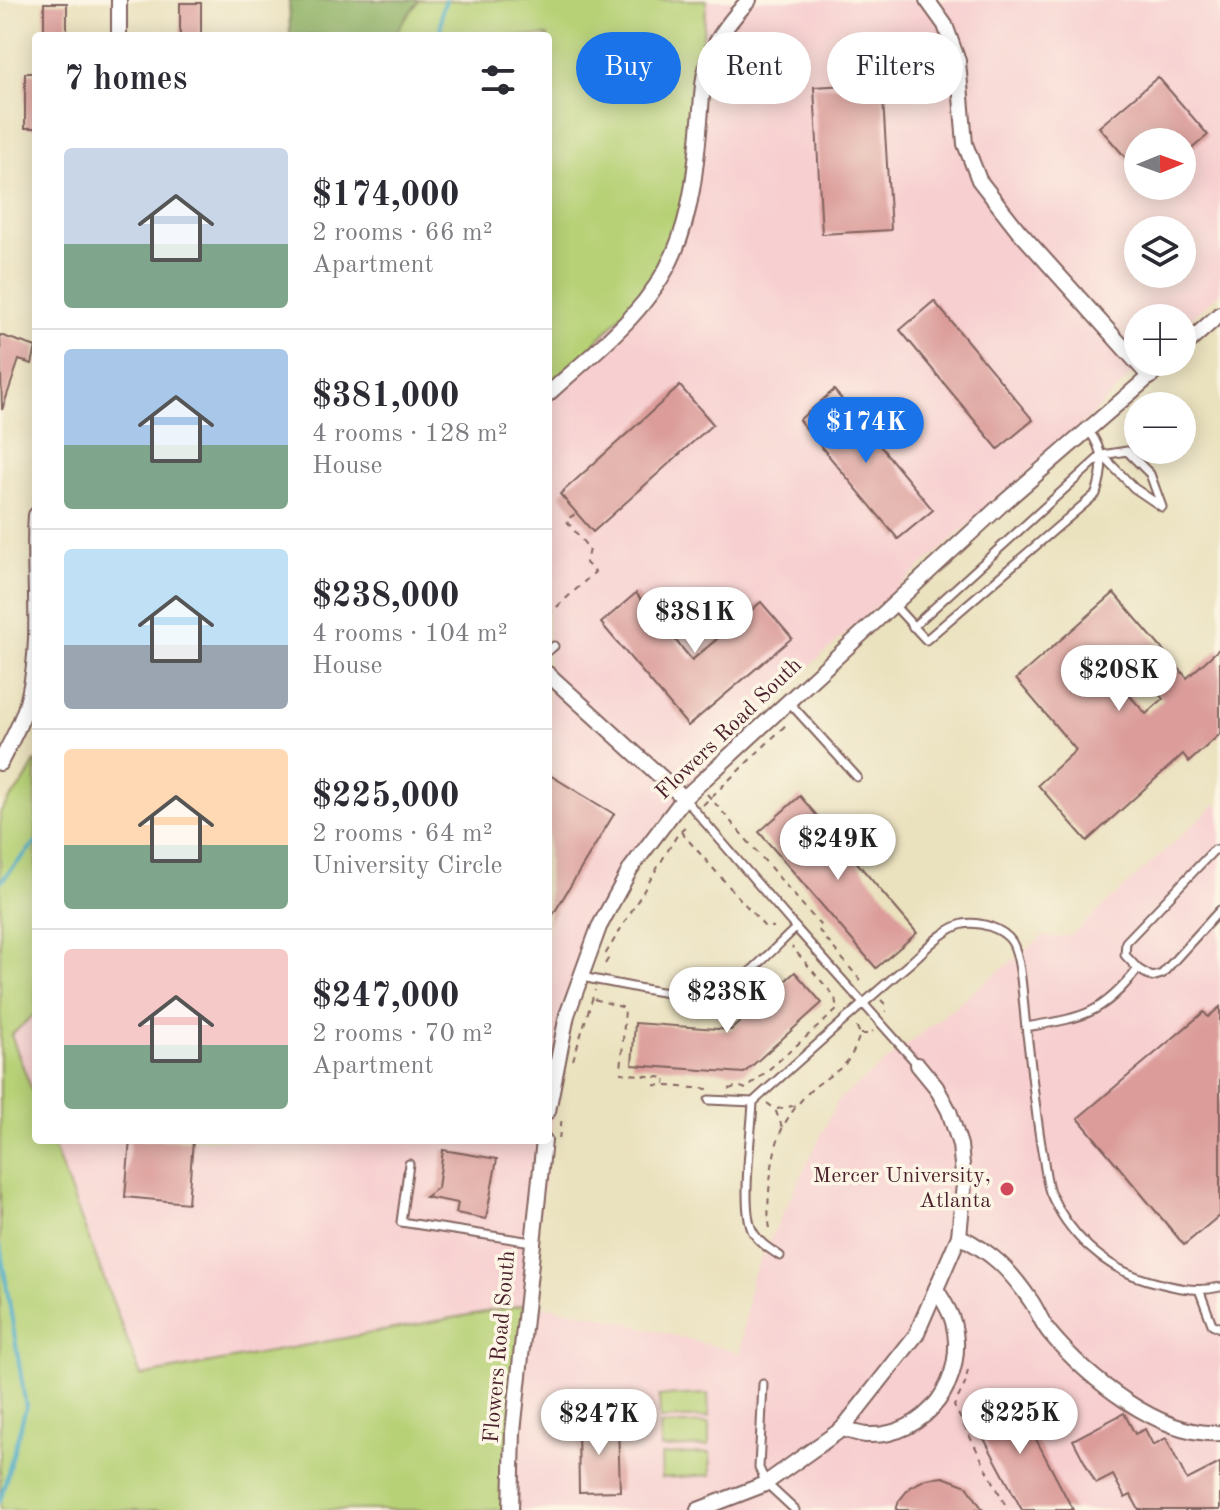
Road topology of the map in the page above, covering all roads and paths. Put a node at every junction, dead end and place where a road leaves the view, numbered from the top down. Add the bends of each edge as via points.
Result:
1 (119, 0) edge
2 (749, 0) edge
3 (927, 0) edge
4 (119, 32) edge
5 (1220, 314) edge
6 (1196, 335) edge
7 (1150, 377) joint
8 (552, 390) edge
9 (1089, 431) junction
10 (1102, 455) junction
11 (575, 514) dead end
12 (892, 604) junction
13 (552, 611) edge
14 (913, 627) junction
15 (32, 670) edge
16 (552, 678) edge
17 (788, 701) junction
18 (789, 722) dead end
19 (0, 763) edge
20 (857, 777) dead end
21 (706, 793) dead end
22 (684, 798) junction
23 (710, 798) junction
24 (701, 807) dead end
25 (686, 826) dead end
26 (679, 829) junction
27 (1220, 850) edge
28 (1220, 910) edge
29 (774, 927) dead end
30 (796, 928) junction
31 (791, 947) dead end
32 (605, 964) dead end
33 (1138, 969) junction
34 (581, 977) junction
35 (860, 985) dead end
36 (592, 998) dead end
37 (880, 1000) dead end
38 (863, 1003) junction
39 (888, 1017) dead end
40 (855, 1024) dead end
41 (1026, 1027) junction
42 (874, 1030) dead end
43 (860, 1034) junction
44 (918, 1065) joint
45 (654, 1085) dead end
46 (665, 1086) junction
47 (712, 1089) dead end
48 (552, 1091) edge
49 (727, 1091) dead end
50 (709, 1100) dead end
51 (753, 1102) junction
52 (765, 1103) dead end
53 (798, 1105) junction
54 (775, 1109) junction
55 (782, 1128) junction
56 (544, 1144) edge
57 (409, 1164) dead end
58 (770, 1228) dead end
59 (959, 1236) junction
60 (532, 1242) junction
61 (780, 1256) dead end
62 (1220, 1287) edge
63 (936, 1289) junction
64 (1200, 1292) junction
65 (1220, 1328) edge
66 (968, 1370) dead end
67 (763, 1384) dead end
68 (842, 1429) junction
69 (1220, 1433) edge
70 (766, 1483) junction
71 (511, 1510) edge
72 (698, 1510) edge
73 (795, 1510) edge
74 (1008, 1510) edge

1 - 4 street
2 - 8 street via 709,56 694,185 675,252 654,290 625,324
3 - 7 street via 945,25 958,61 965,144 979,180
5 - 6 street
7 - 9 street, Flowers Road South
9 - 10 lane
9 - 12 street, Flowers Road South
10 - 10 lane via 1134,488 1162,507 1150,474 1127,451
10 - 14 lane
10 - 14 lane via 1096,494 926,640
11 - 13 path via 566,520 589,549 586,563 595,572
12 - 14 lane
12 - 17 street, Flowers Road South
15 - 19 street via 30,694
16 - 22 street
17 - 20 lane
17 - 22 street, Flowers Road South
18 - 23 path
21 - 23 path
22 - 30 lane
22 - 34 street, Flowers Road South via 631,868 599,927
23 - 24 path
23 - 35 path via 820,925 817,928
25 - 26 path
26 - 29 path via 764,926
26 - 32 path via 605,955
27 - 33 lane via 1214,850 1126,942 1125,955
28 - 33 lane via 1162,974 1152,977
30 - 34 lane via 721,992 687,995
30 - 38 lane
31 - 49 path via 835,997 837,1010 746,1089
33 - 41 lane via 1103,1007
34 - 48 street, Flowers Road South via 567,1015
36 - 46 path via 625,1008 621,1073 666,1078
37 - 39 path
38 - 41 lane via 951,929 980,923 1012,942
38 - 44 lane
38 - 51 lane
40 - 43 path
41 - 64 lane via 1042,1152 1049,1189 1061,1214 1101,1258 1131,1276
42 - 43 path
43 - 53 path via 848,1061
44 - 59 street via 943,1099 960,1145 964,1184
45 - 46 path
46 - 47 path
50 - 51 lane
51 - 61 lane via 747,1212 761,1243
52 - 54 path
53 - 54 path
53 - 55 path
54 - 55 path
55 - 58 path
56 - 60 street, Flowers Road South
57 - 60 lane via 401,1222
59 - 63 street
59 - 69 street via 985,1249 1008,1270 1047,1330 1109,1391 1185,1430
60 - 71 street, Flowers Road South via 513,1432
62 - 64 lane
63 - 68 street via 916,1335
63 - 68 street via 952,1319 956,1345 945,1393 920,1421 889,1433 865,1435
64 - 65 lane via 1212,1324
66 - 74 path via 954,1406
67 - 70 lane via 759,1468
68 - 70 street
70 - 72 street
70 - 73 lane

